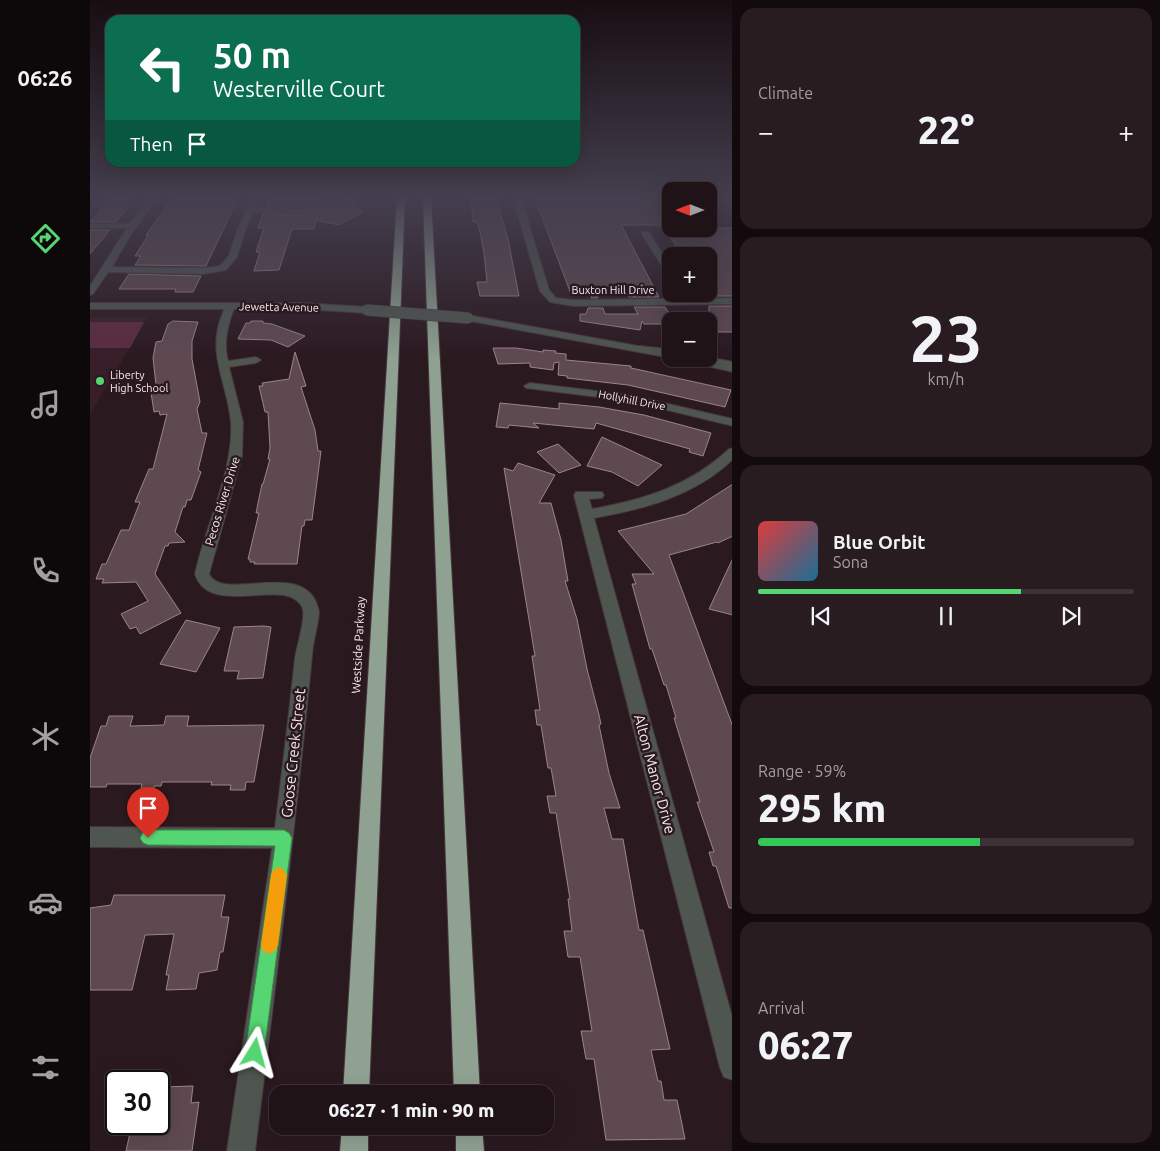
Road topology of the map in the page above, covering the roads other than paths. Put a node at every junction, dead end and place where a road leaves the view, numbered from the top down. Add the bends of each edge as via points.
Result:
1 (116, 252) edge
2 (235, 252) edge
3 (398, 252) edge
4 (429, 252) edge
5 (533, 252) edge
6 (106, 269) junction
7 (90, 292) edge
8 (662, 299) edge
9 (717, 300) edge
10 (732, 301) edge
11 (90, 306) edge
12 (230, 306) junction
13 (468, 318) junction
14 (662, 345) edge
15 (662, 352) edge
16 (717, 357) edge
17 (256, 360) dead end
18 (732, 361) edge
19 (717, 363) edge
20 (717, 364) edge
21 (223, 365) junction
22 (732, 367) edge
23 (530, 386) dead end
24 (732, 424) edge
25 (732, 452) edge
26 (597, 494) dead end
27 (586, 515) junction
28 (302, 596) joint
29 (90, 837) edge
30 (284, 838) junction
31 (732, 1068) edge
32 (356, 1085) edge
33 (468, 1085) edge
34 (355, 1135) edge
35 (469, 1135) edge
36 (242, 1151) edge
37 (354, 1151) edge
38 (470, 1151) edge

1 - 6 street
2 - 6 street via 223,268 204,271
3 - 32 highway, Westside Parkway
4 - 33 highway
5 - 8 street, Buxton Hill Drive via 545,291 553,300 574,303
6 - 7 street
9 - 10 street, Buxton Hill Drive
11 - 12 street, Jewetta Avenue
12 - 13 street, Jewetta Avenue, bridge via 302,306
12 - 21 street, Pecos River Drive via 219,338
13 - 14 street, Jewetta Avenue via 569,328
13 - 15 street, Jewetta Avenue
16 - 18 street
17 - 21 street
19 - 22 street
20 - 22 street
21 - 28 street, Pecos River Drive via 238,438 233,471 203,566 204,580 223,590 281,588
23 - 24 street, Hollyhill Drive via 630,398
25 - 27 street via 714,469 671,493 643,503
26 - 27 street, Alton Manor Drive via 581,494
27 - 31 street, Alton Manor Drive
28 - 30 street, Goose Creek Street via 311,611
29 - 30 street
30 - 36 street, Goose Creek Street
34 - 37 highway
35 - 38 highway

